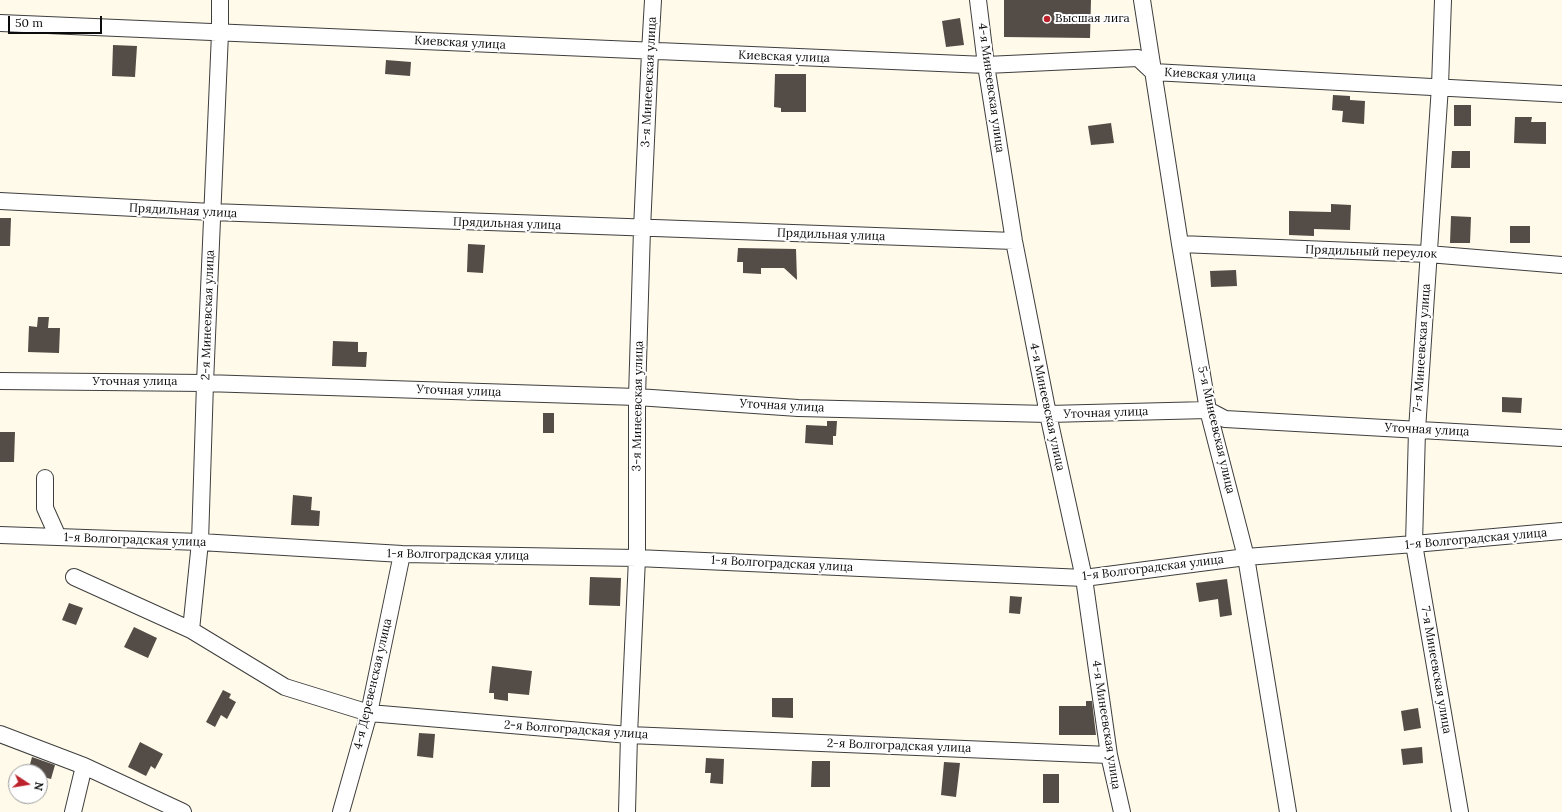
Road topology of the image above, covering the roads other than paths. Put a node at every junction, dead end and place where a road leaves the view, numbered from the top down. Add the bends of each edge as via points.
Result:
1 (220, 0) edge
2 (654, 0) edge
3 (978, 0) edge
4 (1142, 0) edge
5 (1443, 0) edge
6 (0, 23) edge
7 (220, 33) junction
8 (650, 52) junction
9 (986, 65) junction
10 (1153, 72) junction
11 (1440, 86) junction
12 (1562, 94) edge
13 (0, 201) edge
14 (212, 212) junction
15 (642, 229) junction
16 (1014, 241) junction
17 (1180, 244) junction
18 (1428, 254) junction
19 (1562, 265) edge
20 (0, 381) edge
21 (205, 383) junction
22 (637, 397) junction
23 (1208, 410) junction
24 (1048, 414) junction
25 (1417, 430) junction
26 (1562, 438) edge
27 (45, 478) dead end
28 (1562, 531) edge
29 (0, 535) edge
30 (58, 537) junction
31 (200, 542) junction
32 (1414, 544) junction
33 (402, 554) junction
34 (1246, 557) junction
35 (638, 558) junction
36 (74, 577) dead end
37 (1084, 578) junction
38 (190, 630) junction
39 (369, 713) junction
40 (0, 734) edge
41 (629, 735) junction
42 (1109, 754) junction
43 (84, 766) junction
44 (166, 808) edge
45 (73, 812) edge
46 (183, 812) edge
47 (341, 812) edge
48 (627, 812) edge
49 (1122, 812) edge
50 (1288, 812) edge
51 (1460, 812) edge

1 - 7 street, 2-я Минеевская улица
2 - 8 street, 3-я Минеевская улица
3 - 9 street, 4-я Минеевская улица
4 - 10 street, 5-я Минеевская улица
5 - 11 street, 7-я Минеевская улица
6 - 7 street, Киевская улица
7 - 8 street, Киевская улица
7 - 14 street, 2-я Минеевская улица
8 - 9 street, Киевская улица
8 - 15 street, 3-я Минеевская улица
9 - 10 street, Киевская улица via 1138,58
9 - 16 street, 4-я Минеевская улица
10 - 11 street, Киевская улица
10 - 17 street, 5-я Минеевская улица
11 - 12 street, Киевская улица
11 - 18 street, 7-я Минеевская улица
13 - 14 street, Прядильная улица
14 - 15 street, Прядильная улица
14 - 21 street, 2-я Минеевская улица
15 - 16 street, Прядильная улица
15 - 22 street, 3-я Минеевская улица
16 - 24 street, 4-я Минеевская улица
17 - 18 street, Прядильный переулок
17 - 23 street, 5-я Минеевская улица
18 - 19 street, Прядильный переулок
18 - 25 street, 7-я Минеевская улица
20 - 21 street, Уточная улица
21 - 22 street, Уточная улица
21 - 31 street, 2-я Минеевская улица
22 - 24 street, Уточная улица via 798,408
22 - 35 street, 3-я Минеевская улица
23 - 24 street, Уточная улица
23 - 25 street, Уточная улица via 1225,419
23 - 34 street, 5-я Минеевская улица
24 - 37 street, 4-я Минеевская улица
25 - 26 street, Уточная улица
25 - 32 street, 7-я Минеевская улица
27 - 30 street via 45,508
28 - 32 street, 1-я Волгоградская улица
29 - 30 street, 1-я Волгоградская улица
30 - 31 street, 1-я Волгоградская улица
31 - 33 street, 1-я Волгоградская улица
31 - 38 street, 2-я Минеевская улица
32 - 34 street, 1-я Волгоградская улица
32 - 51 street, 7-я Минеевская улица
33 - 35 street, 1-я Волгоградская улица
33 - 39 street, 4-я Деревенская улица
34 - 37 street, 1-я Волгоградская улица
34 - 50 street, 5-я Минеевская улица
35 - 37 street, 1-я Волгоградская улица
35 - 41 street, 3-я Минеевская улица
36 - 38 street, 2-я Волгоградская улица
37 - 42 street, 4-я Минеевская улица
38 - 39 street, 2-я Волгоградская улица via 285,687
39 - 41 street, 2-я Волгоградская улица
39 - 47 street, 4-я Деревенская улица
40 - 43 street
41 - 42 street, 2-я Волгоградская улица
41 - 48 street, 3-я Минеевская улица
42 - 49 street, 4-я Минеевская улица
43 - 44 street
43 - 45 street
44 - 46 street

